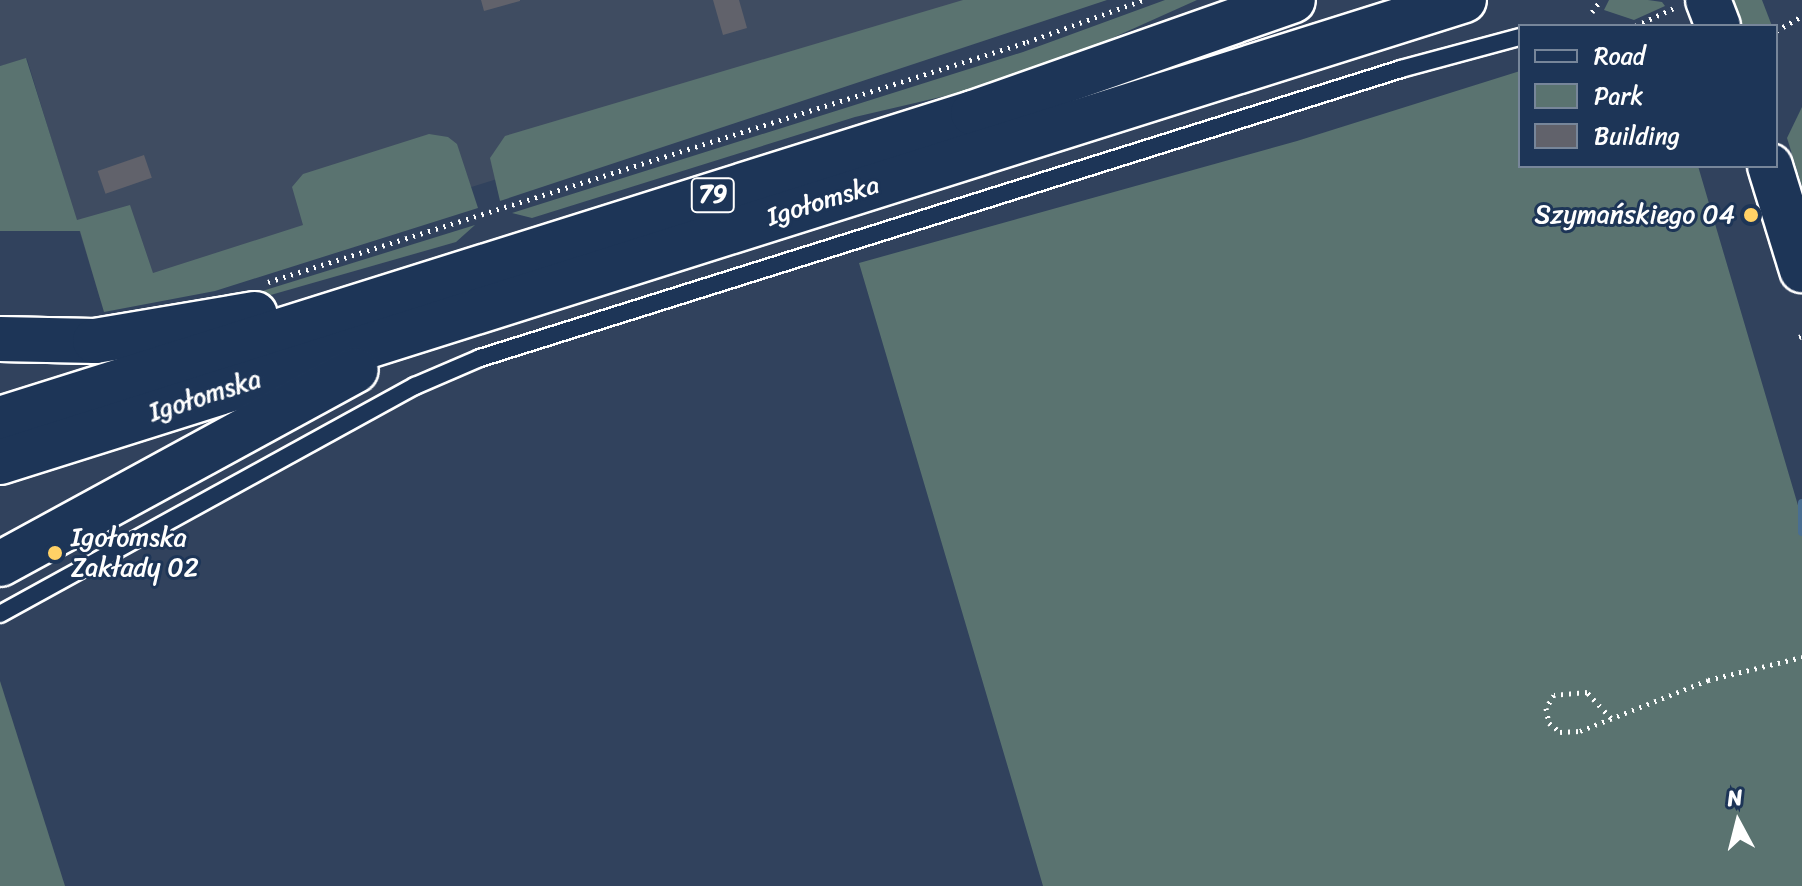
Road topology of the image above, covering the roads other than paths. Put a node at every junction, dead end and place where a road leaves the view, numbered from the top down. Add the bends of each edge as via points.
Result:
1 (1293, 0) edge
2 (1464, 0) edge
3 (1692, 4) edge
4 (1716, 24) edge
5 (1518, 38) edge
6 (1771, 168) edge
7 (1802, 270) edge
8 (461, 295) junction
9 (0, 339) edge
10 (0, 419) edge
11 (0, 462) edge
12 (0, 564) edge
13 (0, 614) edge

1 - 8 main road, Igołomska / 79
2 - 8 main road, Igołomska / 79
3 - 4 main road
5 - 13 lane via 1401,69 480,358 415,386
6 - 7 main road
8 - 9 main road via 120,339
8 - 10 main road, Igołomska / 79
8 - 11 main road, Igołomska / 79
8 - 12 main road via 341,377

